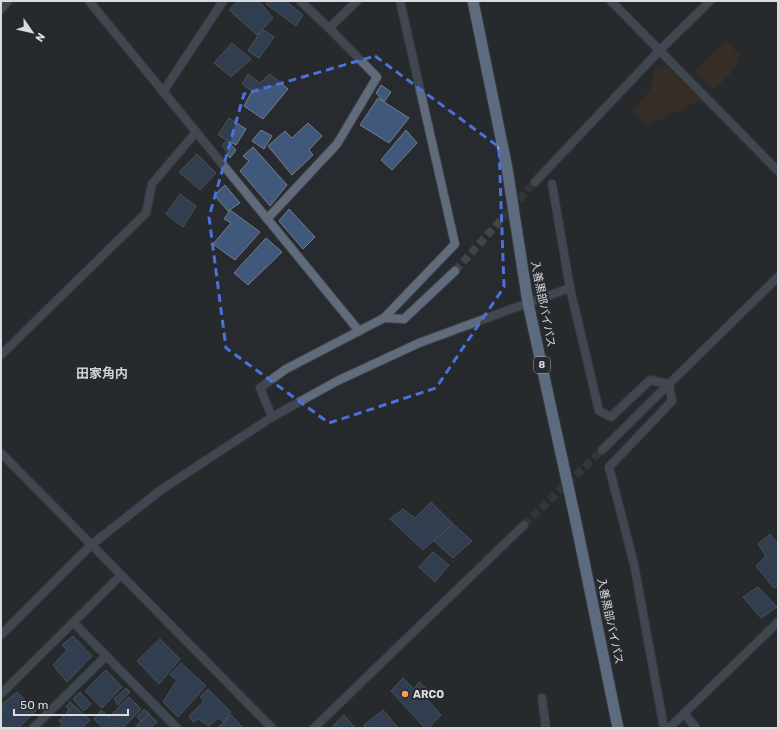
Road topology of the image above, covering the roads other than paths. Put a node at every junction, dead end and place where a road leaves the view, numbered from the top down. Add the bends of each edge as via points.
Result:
1 (8, 1) edge
2 (89, 1) edge
3 (223, 1) edge
4 (300, 1) edge
5 (357, 1) edge
6 (400, 1) edge
7 (473, 1) edge
8 (611, 1) edge
9 (710, 1) edge
10 (1, 9) edge
11 (329, 28) junction
12 (660, 50) junction
13 (163, 92) junction
14 (196, 132) junction
15 (778, 171) edge
16 (535, 182) tunnel mouth
17 (552, 184) dead end
18 (267, 219) junction
19 (455, 271) tunnel mouth
20 (778, 277) edge
21 (570, 288) junction
22 (528, 303) junction
23 (384, 318) junction
24 (359, 331) junction
25 (1, 355) edge
26 (668, 384) junction
27 (272, 417) junction
28 (602, 450) tunnel mouth
29 (1, 453) edge
30 (524, 525) tunnel mouth
31 (91, 545) junction
32 (121, 575) junction
33 (778, 622) edge
34 (74, 623) junction
35 (1, 635) edge
36 (106, 656) junction
37 (1, 694) edge
38 (542, 698) dead end
39 (684, 713) junction
40 (33, 728) edge
41 (177, 728) edge
42 (272, 728) edge
43 (314, 728) edge
44 (546, 728) edge
45 (618, 728) edge
46 (664, 728) edge
47 (669, 728) edge
48 (696, 728) edge

1 - 10 street
2 - 13 street
3 - 13 street
4 - 11 street
5 - 11 street
6 - 23 street via 455,244
7 - 22 highway, 入善黒部バイパス / 8 via 506,168
8 - 12 street
9 - 12 street
11 - 18 street via 377,77 337,144
12 - 15 street
12 - 16 street
13 - 14 street
14 - 18 street
14 - 25 street via 152,184 146,213
17 - 21 street
18 - 24 street
19 - 23 street via 404,319
20 - 26 street
21 - 22 street
21 - 26 street via 599,411 611,417 650,380
22 - 27 street via 419,343 337,381
22 - 45 highway, 入善黒部バイパス / 8
23 - 24 street
24 - 27 street via 286,369 260,388
26 - 28 street
26 - 46 street via 672,401 610,467 634,564
27 - 31 street via 161,490
29 - 31 street
30 - 43 street
31 - 32 street
31 - 35 street
32 - 34 street
32 - 42 street
33 - 39 street
34 - 36 street
34 - 37 street
36 - 40 street
36 - 41 street
38 - 44 street
39 - 47 street
39 - 48 street

